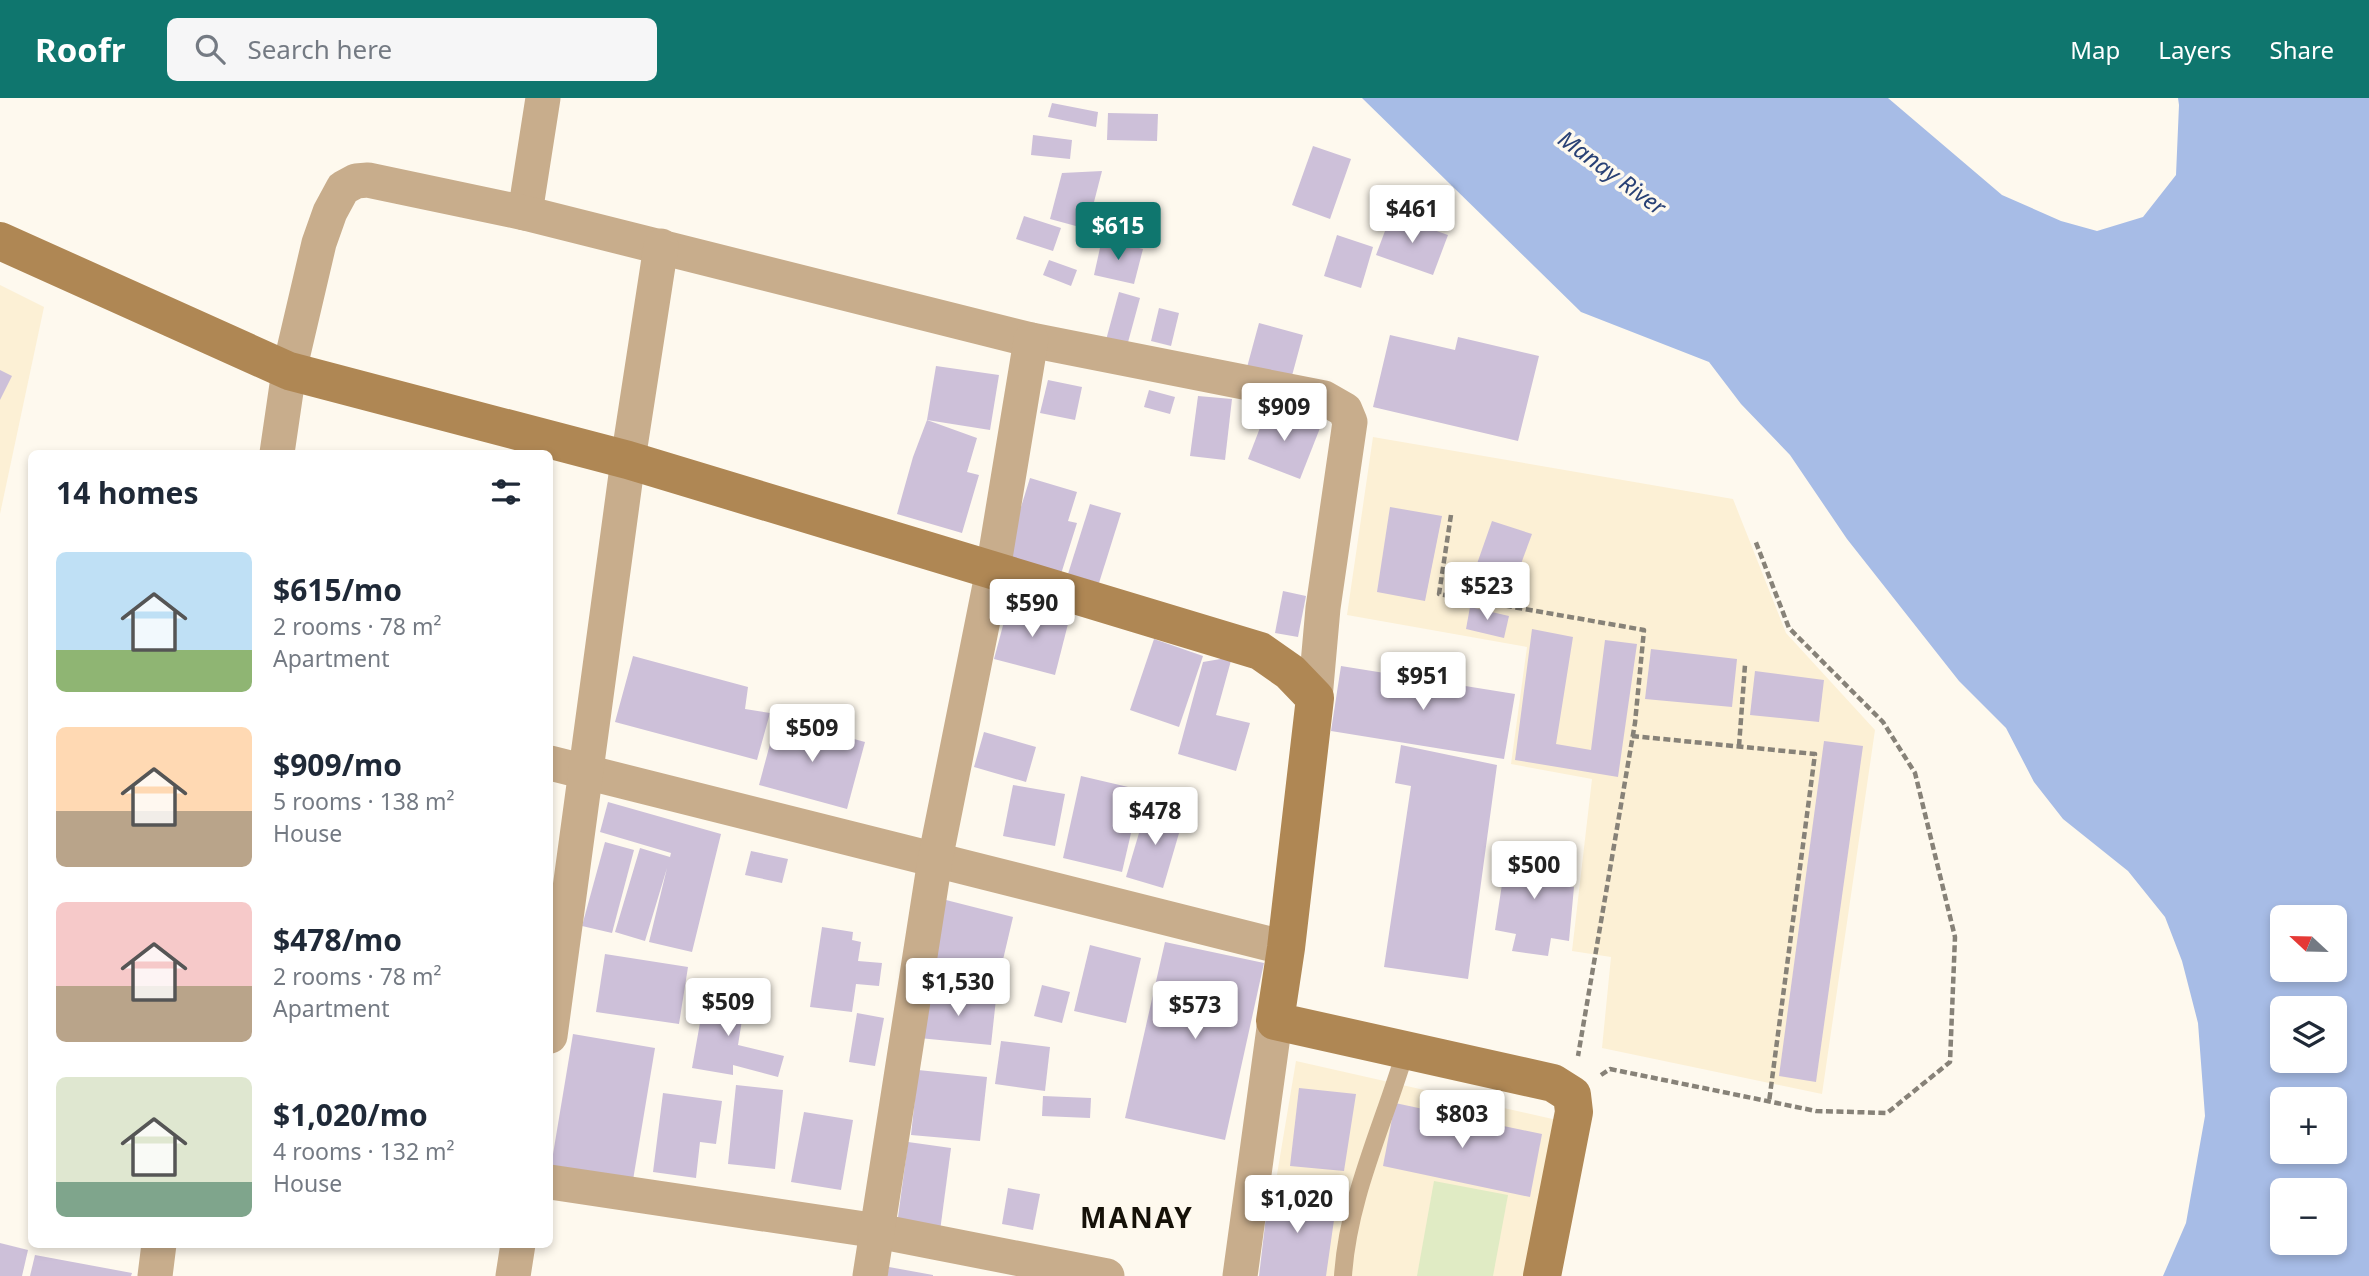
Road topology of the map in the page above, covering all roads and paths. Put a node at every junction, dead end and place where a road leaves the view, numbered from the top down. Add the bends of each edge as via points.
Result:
1 (543, 98) edge
2 (525, 213) junction
3 (2, 245) edge
4 (661, 246) junction
5 (1031, 340) junction
6 (289, 371) junction
7 (277, 450) edge
8 (628, 460) junction
9 (1451, 514) dead end
10 (1755, 540) dead end
11 (993, 570) junction
12 (1745, 665) dead end
13 (1315, 698) junction
14 (1632, 736) junction
15 (1740, 746) junction
16 (553, 764) edge
17 (587, 773) junction
18 (935, 860) junction
19 (1286, 948) junction
20 (553, 1014) edge
21 (1275, 1021) junction
22 (1406, 1049) junction
23 (1572, 1095) junction
24 (1769, 1102) junction
25 (553, 1182) edge
26 (878, 1231) junction
27 (158, 1248) edge
28 (517, 1248) edge
29 (155, 1276) edge
30 (513, 1276) edge
31 (870, 1276) edge
32 (1107, 1276) edge
33 (1240, 1276) edge
34 (1343, 1276) edge
35 (1542, 1276) edge

1 - 2 street
2 - 4 street
2 - 6 street via 368,180 348,185 338,195 319,243
3 - 6 street
4 - 5 street
4 - 8 street
5 - 11 street
5 - 13 street via 1298,392 1324,398 1345,410 1350,422
6 - 7 street
6 - 8 street
8 - 11 street
8 - 17 street
9 - 14 path via 1439,594 1644,630
10 - 24 path via 1789,628 1883,722 1915,773 1955,937 1950,1062 1887,1113 1816,1111
11 - 13 street via 1252,647 1290,672
11 - 18 street
12 - 15 path
13 - 19 street
14 - 15 path
14 - 23 path
15 - 24 path via 1815,754
16 - 17 street
17 - 18 street
17 - 20 street
18 - 19 street
18 - 26 street
19 - 21 street
21 - 22 street
21 - 33 street
22 - 23 street via 1553,1083
22 - 34 lane via 1364,1171
23 - 24 path via 1610,1069
23 - 35 street via 1574,1112
25 - 26 street
26 - 31 street
26 - 32 street
27 - 29 street
28 - 30 street

